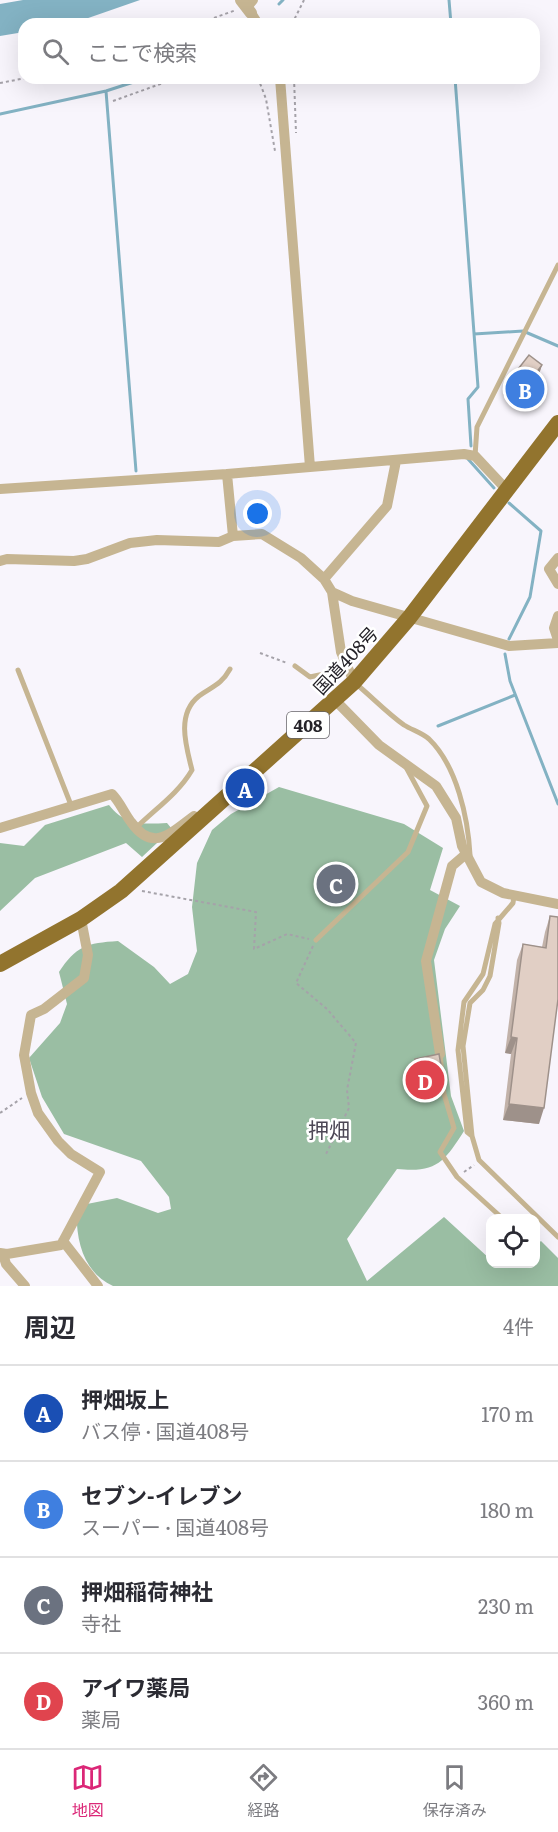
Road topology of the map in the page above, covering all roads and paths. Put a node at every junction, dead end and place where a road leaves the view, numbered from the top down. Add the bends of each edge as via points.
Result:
1 (304, 0) edge
2 (250, 9) edge
3 (218, 18) edge
4 (295, 18) edge
5 (18, 79) edge
6 (0, 82) edge
7 (160, 84) edge
8 (260, 84) edge
9 (281, 84) edge
10 (113, 101) dead end
11 (287, 154) junction
12 (558, 265) edge
13 (558, 423) edge
14 (475, 456) junction
15 (396, 461) junction
16 (310, 468) junction
17 (227, 474) junction
18 (0, 489) edge
19 (507, 490) junction
20 (233, 536) junction
21 (558, 558) edge
22 (0, 561) edge
23 (324, 579) junction
24 (558, 584) edge
25 (332, 592) junction
26 (558, 616) edge
27 (409, 618) junction
28 (558, 642) edge
29 (260, 653) dead end
30 (295, 666) joint
31 (230, 669) dead end
32 (18, 670) dead end
33 (351, 675) junction
34 (335, 700) junction
35 (405, 765) junction
36 (246, 779) junction
37 (72, 806) junction
38 (0, 828) edge
39 (136, 828) junction
40 (469, 859) junction
41 (125, 888) junction
42 (514, 896) junction
43 (558, 904) edge
44 (81, 919) junction
45 (316, 940) junction
46 (0, 964) edge
47 (440, 1054) joint
48 (31, 1093) junction
49 (0, 1113) edge
50 (325, 1156) dead end
51 (479, 1160) junction
52 (457, 1178) junction
53 (498, 1214) edge
54 (558, 1237) edge
55 (63, 1241) junction
56 (1, 1254) edge
57 (25, 1286) edge
58 (98, 1286) edge

1 - 4 path
2 - 3 path
5 - 6 path
7 - 10 path
8 - 11 path via 273,148 276,153
9 - 11 street
11 - 16 street
12 - 14 lane via 477,427
13 - 19 highway, 国道408号 / 408
14 - 15 street
14 - 19 street
15 - 16 street
15 - 23 street via 387,506
16 - 17 street
17 - 18 street
17 - 20 street
19 - 27 highway, 国道408号 / 408
20 - 22 street via 207,543 130,543 74,561
20 - 23 street via 262,534 301,558
21 - 24 street via 549,569
23 - 25 street
25 - 27 street
25 - 33 street via 341,652
26 - 28 street via 554,628
27 - 28 street via 509,646
27 - 33 highway, 国道408号 / 408
29 - 30 path
30 - 33 lane via 310,677
31 - 39 lane via 223,681 186,710 184,739 192,770 181,788
32 - 37 lane
33 - 34 highway, 国道408号 / 408
33 - 40 lane via 404,725 428,739 441,757 454,780 468,822
34 - 35 street via 373,740
34 - 36 highway, 国道408号 / 408
35 - 40 street via 436,786 447,800
35 - 45 lane via 427,806 408,852
36 - 39 street via 166,837 145,836
36 - 41 highway, 国道408号 / 408
37 - 38 street
37 - 39 street via 112,794
40 - 42 street via 481,882
40 - 47 street via 452,866 426,961
41 - 44 highway, 国道408号 / 408
41 - 45 path via 256,912 254,949 287,934
42 - 43 street
42 - 51 lane via 513,903 498,918 490,976 470,1003 463,1046 472,1136
44 - 46 highway, 国道408号 / 408
44 - 48 street via 88,954 84,978 31,1015 24,1055
45 - 50 path via 296,983 327,1009 356,1043 347,1090 349,1108
47 - 52 lane via 444,1094 454,1128 440,1152
48 - 49 path
48 - 55 street via 42,1122 54,1137 71,1154 100,1172
51 - 52 path
51 - 54 lane
52 - 53 lane
55 - 56 street via 55,1247
55 - 58 street
56 - 57 street

